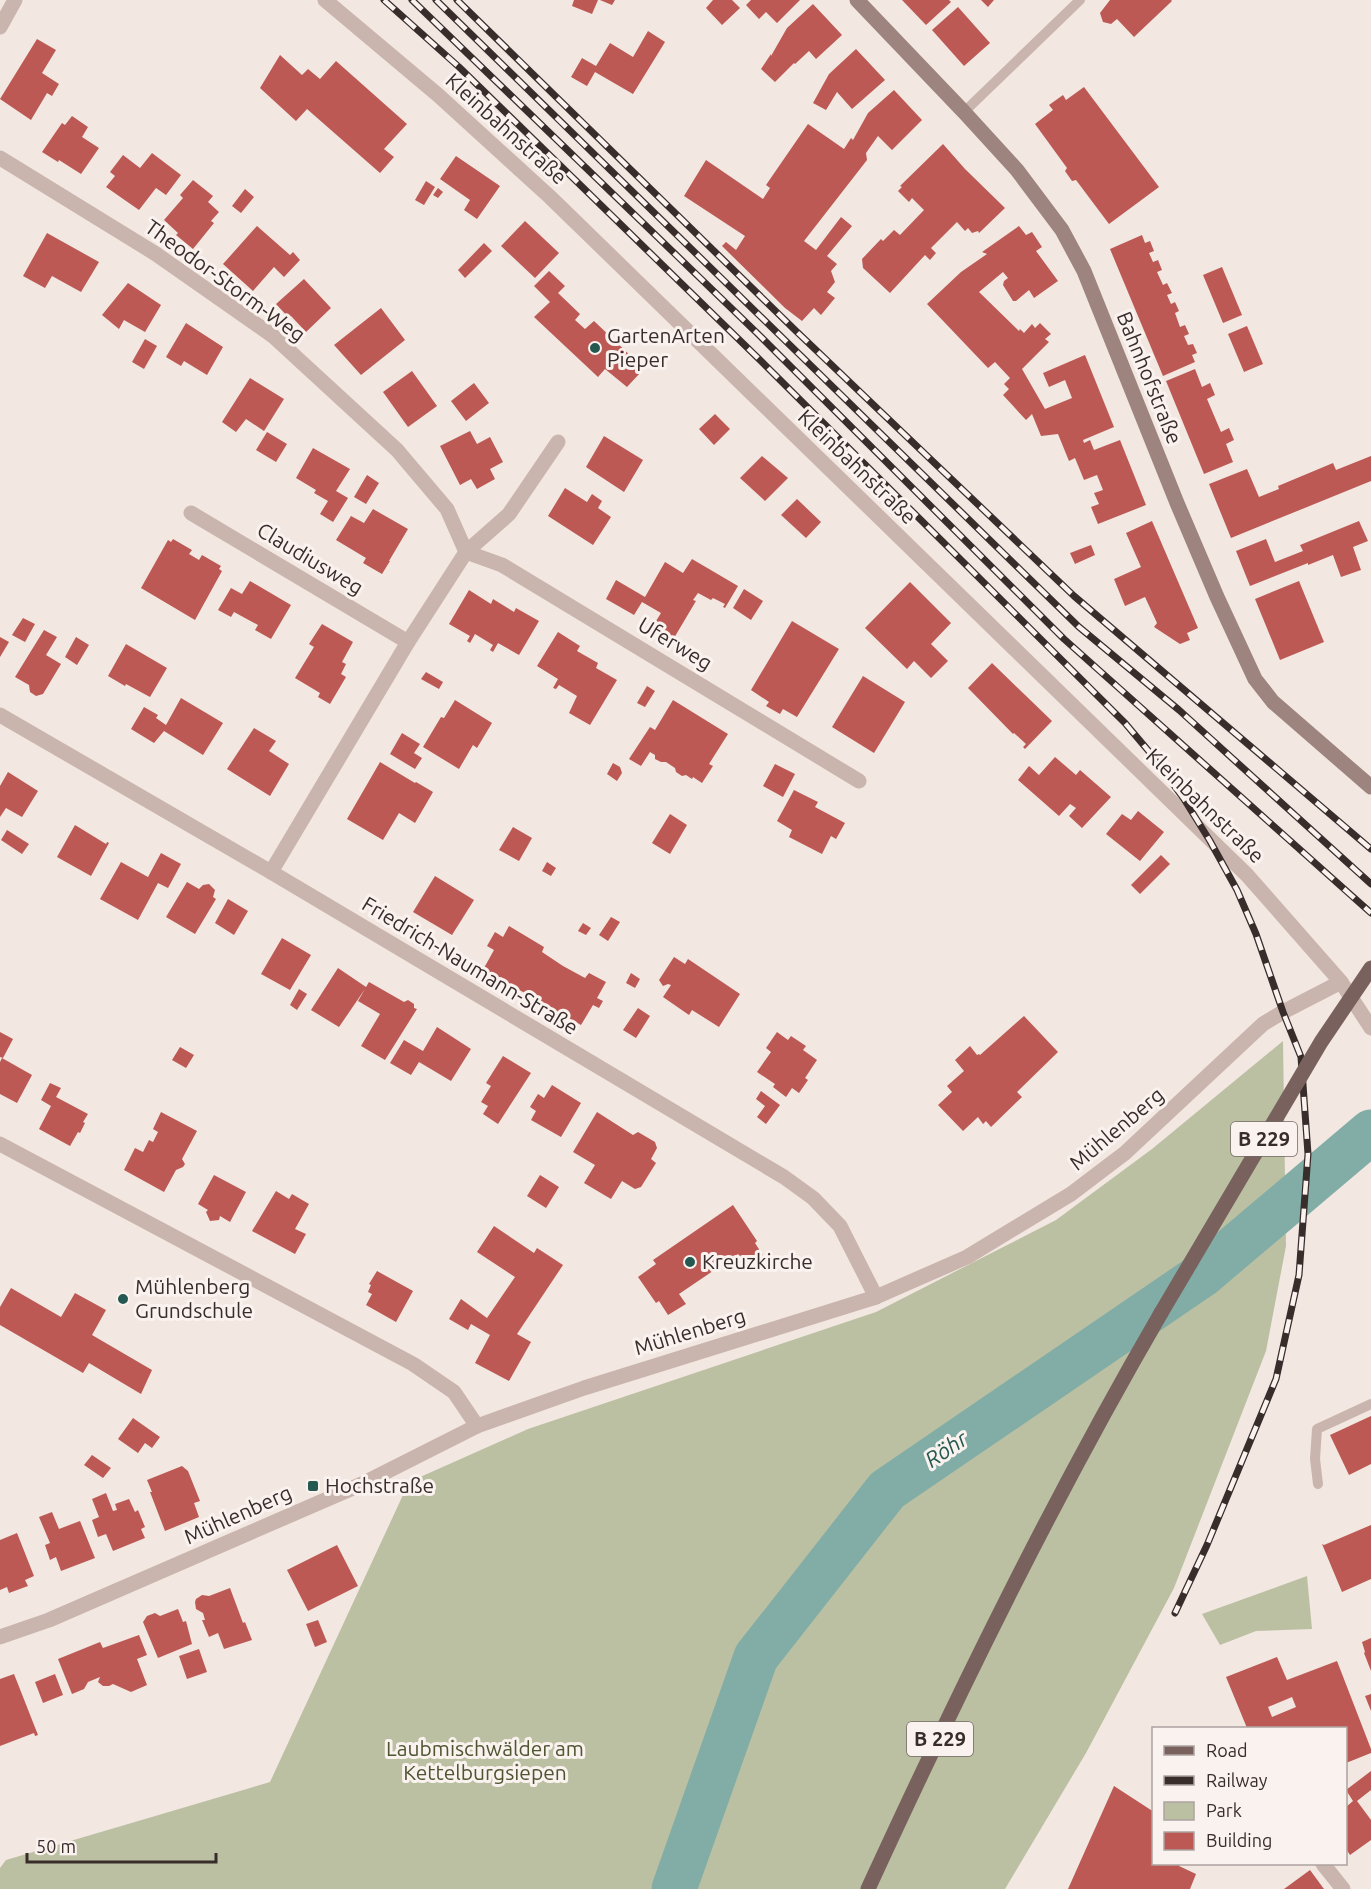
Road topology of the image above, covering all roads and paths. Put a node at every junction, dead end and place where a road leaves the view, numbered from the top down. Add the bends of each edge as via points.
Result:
1 (15, 0) edge
2 (325, 0) edge
3 (857, 0) edge
4 (1080, 0) edge
5 (0, 27) edge
6 (964, 112) junction
7 (0, 158) edge
8 (558, 442) dead end
9 (191, 513) dead end
10 (466, 552) junction
11 (408, 642) junction
12 (0, 715) edge
13 (859, 781) dead end
14 (1371, 787) edge
15 (272, 872) junction
16 (1371, 968) edge
17 (1341, 982) junction
18 (1368, 1023) edge
19 (0, 1144) edge
20 (876, 1297) junction
21 (1371, 1404) edge
22 (477, 1426) junction
23 (1318, 1484) dead end
24 (0, 1637) edge
25 (1325, 1865) edge
26 (868, 1889) edge
27 (1343, 1889) edge

1 - 5 street
2 - 17 street, Kleinbahnstraße via 438,95 559,206 1247,875
3 - 6 street, Bahnhofstraße
4 - 6 lane
6 - 14 street, Bahnhofstraße via 1017,170 1062,230 1084,271 1177,503 1255,679 1273,702
7 - 10 street, Theodor-Storm-Weg via 156,254 273,336 397,450 447,509
8 - 10 street via 509,514
9 - 11 street, Claudiusweg
10 - 11 street
10 - 13 street, Uferweg via 502,565
11 - 15 street
12 - 15 street, Friedrich-Naumann-Straße
15 - 20 street, Friedrich-Naumann-Straße via 784,1177 813,1198 840,1226
16 - 26 main road, B 229, bridge via 1316,1052 1118,1388 1011,1590
17 - 18 street, Kleinbahnstraße
17 - 20 street, Mühlenberg via 1263,1024 1125,1153 1071,1194 967,1257
19 - 22 street via 413,1364 454,1392
20 - 22 street, Mühlenberg via 584,1388
21 - 23 lane via 1317,1429
22 - 24 street, Mühlenberg via 362,1484 49,1620
25 - 27 street

